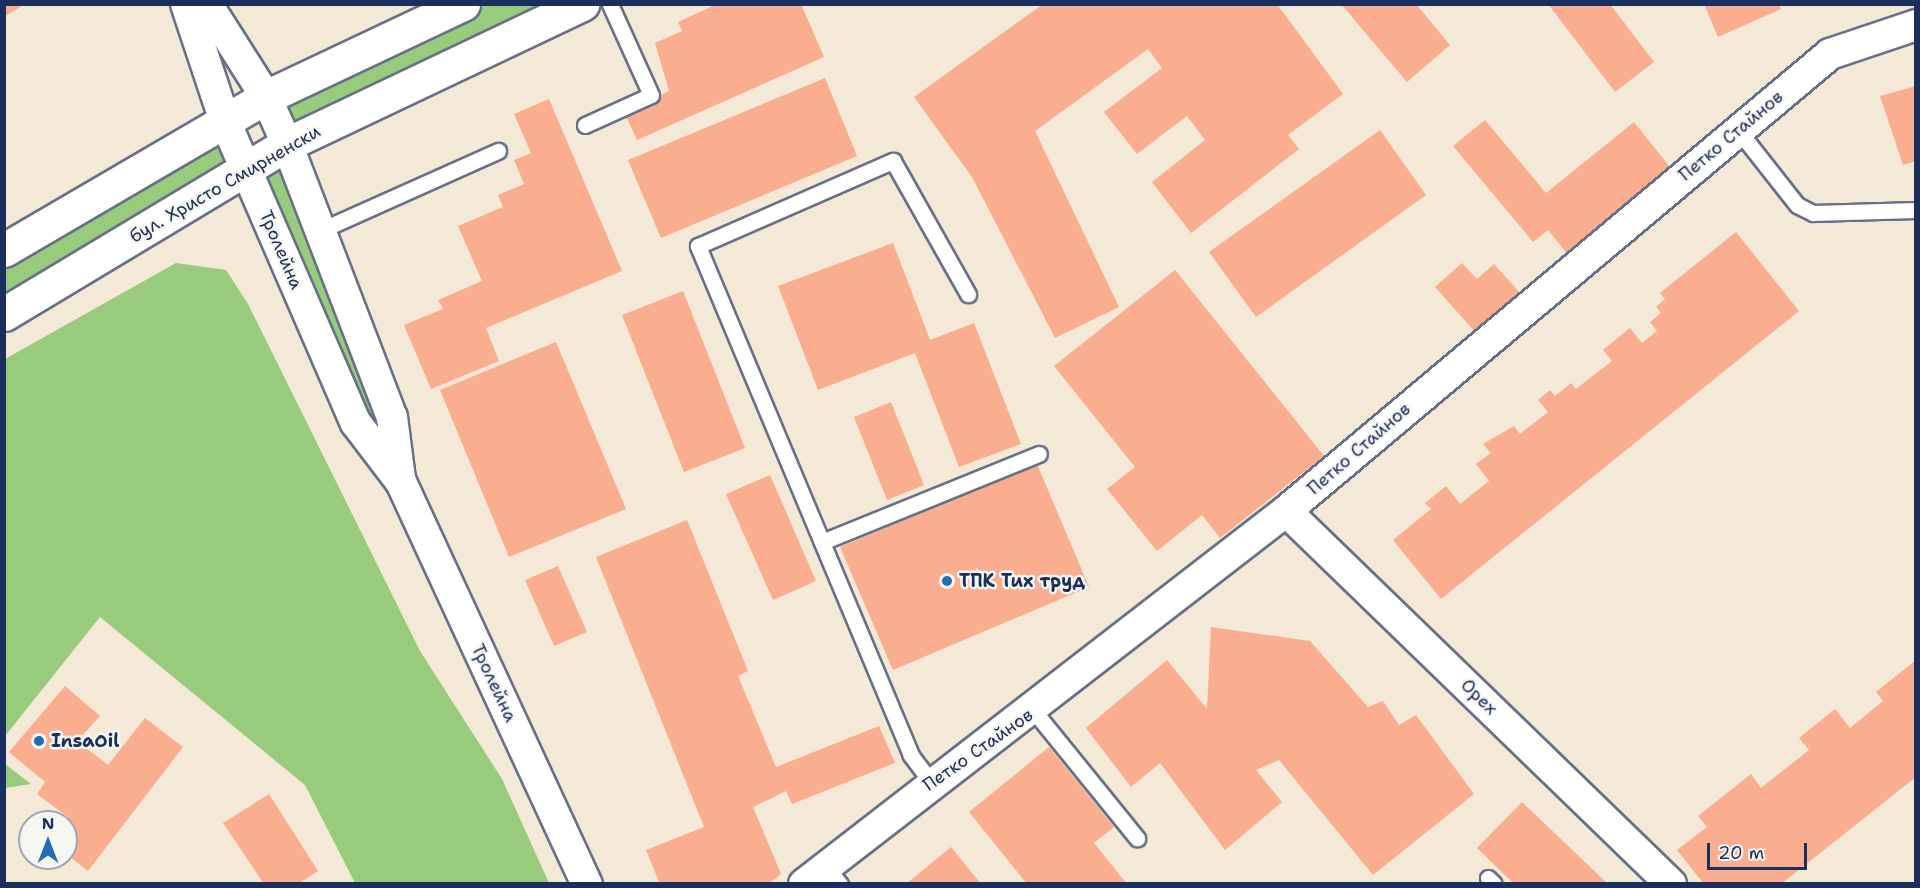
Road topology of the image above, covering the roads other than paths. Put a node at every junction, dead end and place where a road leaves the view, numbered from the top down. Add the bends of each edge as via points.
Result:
1 (186, 4) edge
2 (207, 4) edge
3 (463, 4) edge
4 (582, 4) edge
5 (610, 4) edge
6 (1916, 24) edge
7 (266, 97) junction
8 (225, 121) junction
9 (585, 125) dead end
10 (1738, 130) junction
11 (287, 144) junction
12 (498, 151) dead end
13 (247, 169) junction
14 (1916, 210) edge
15 (321, 230) junction
16 (4, 250) edge
17 (968, 294) dead end
18 (4, 314) edge
19 (1040, 454) dead end
20 (401, 482) junction
21 (1286, 511) junction
22 (822, 542) junction
23 (1034, 711) junction
24 (931, 783) junction
25 (1137, 838) dead end
26 (824, 878) edge
27 (587, 884) edge
28 (1671, 884) edge

1 - 8 street, Тролейна
2 - 7 street, Тролейна
3 - 7 main road
4 - 11 main road, бул. Христо Смирненски
5 - 9 lane via 651,95
6 - 10 street, Петко Стайнов via 1830,54
7 - 8 main road
7 - 11 street, Тролейна
8 - 13 street, Тролейна
8 - 16 main road
10 - 14 lane via 1805,209 1835,215
10 - 21 street, Петко Стайнов
11 - 13 main road, бул. Христо Смирненски
11 - 15 street, Тролейна
12 - 15 lane
13 - 18 main road, бул. Христо Смирненски
13 - 20 street, Тролейна via 356,423
15 - 20 street, Тролейна via 392,417
17 - 22 lane via 893,161 698,246
19 - 22 lane
20 - 27 street, Тролейна
21 - 23 street, Петко Стайнов
21 - 28 street, Орех
22 - 24 lane via 910,755
23 - 24 street, Петко Стайнов
23 - 25 lane
24 - 26 street, Петко Стайнов

